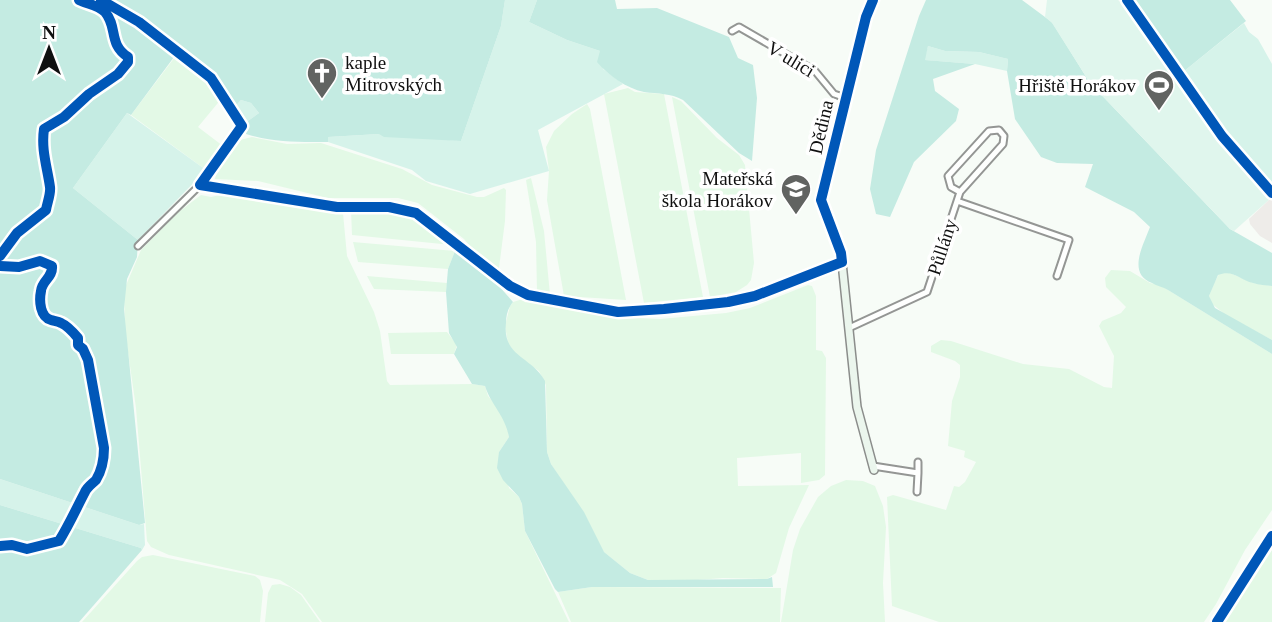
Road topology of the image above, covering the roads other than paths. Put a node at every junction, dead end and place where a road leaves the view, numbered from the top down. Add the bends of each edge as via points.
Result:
1 (101, 0) edge
2 (873, 0) edge
3 (1127, 0) edge
4 (732, 31) dead end
5 (846, 98) junction
6 (200, 185) junction
7 (960, 192) junction
8 (1272, 193) edge
9 (957, 201) junction
10 (138, 246) dead end
11 (842, 262) junction
12 (1057, 276) dead end
13 (849, 328) junction
14 (918, 462) dead end
15 (874, 468) joint
16 (918, 473) junction
17 (916, 492) dead end
18 (1272, 536) edge
19 (1217, 622) edge

1 - 6 street via 139,22 211,78 242,126
2 - 5 street, Dědina
3 - 8 street via 1222,136
4 - 5 street, V ulici via 739,27 815,71 834,94
5 - 11 street, Dědina via 821,200
6 - 10 street
6 - 11 street via 416,213 528,295 618,312 755,296
7 - 7 street, Půllány via 1003,144 1002,132 989,131 948,176 951,187
7 - 9 street, Půllány
9 - 12 street, Půllány via 1069,240
9 - 13 street, Půllány via 926,292
11 - 13 street
13 - 15 street via 857,407
14 - 16 street
15 - 16 street
16 - 17 street
18 - 19 street

